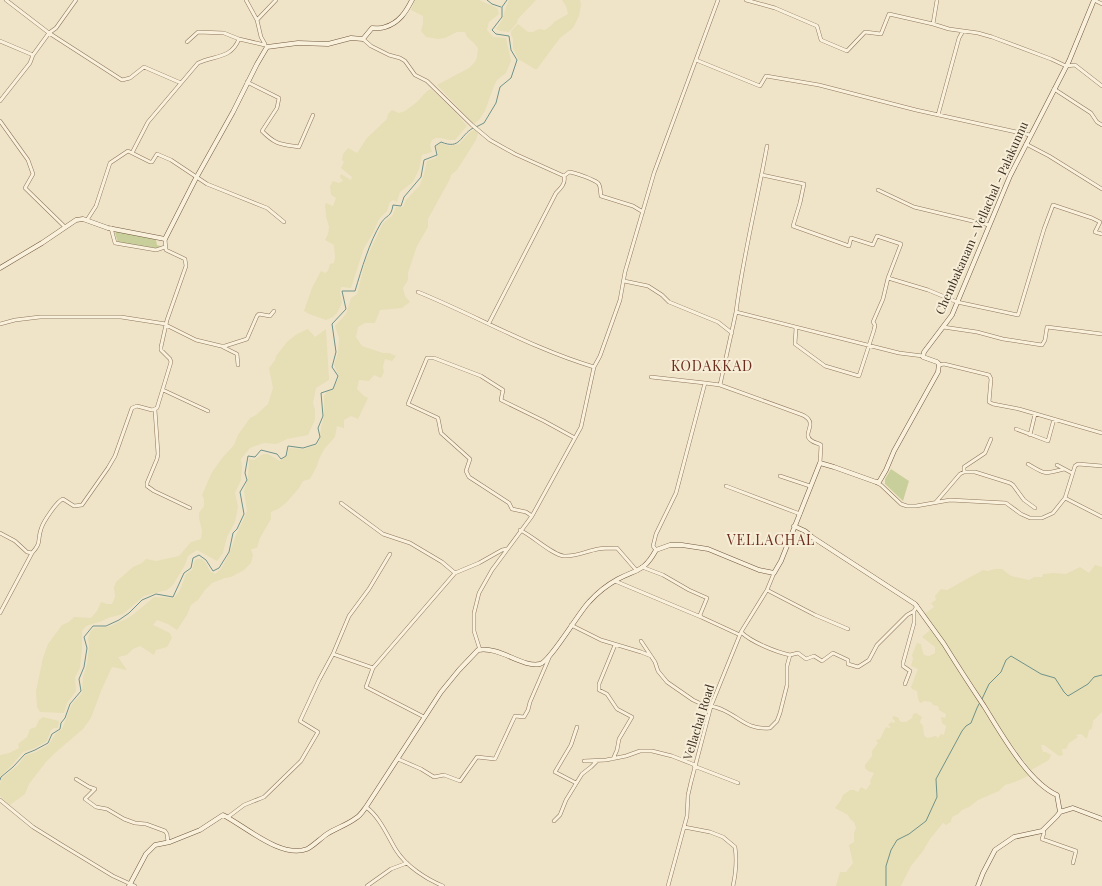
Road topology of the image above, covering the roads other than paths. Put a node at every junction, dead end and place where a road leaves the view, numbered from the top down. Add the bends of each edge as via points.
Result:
1 (6, 0) edge
2 (76, 0) edge
3 (246, 0) edge
4 (276, 0) edge
5 (412, 0) edge
6 (718, 0) edge
7 (746, 0) edge
8 (937, 0) edge
9 (1094, 0) edge
10 (1102, 4) edge
11 (257, 20) junction
12 (933, 24) junction
13 (963, 31) junction
14 (49, 33) junction
15 (238, 39) junction
16 (363, 39) junction
17 (0, 41) edge
18 (187, 42) dead end
19 (266, 46) junction
20 (33, 55) junction
21 (696, 60) junction
22 (1066, 66) junction
23 (247, 82) junction
24 (181, 83) junction
25 (1102, 86) edge
26 (1054, 89) junction
27 (0, 102) edge
28 (313, 115) dead end
29 (938, 115) junction
30 (0, 121) edge
31 (1102, 125) edge
32 (1030, 135) junction
33 (1026, 144) junction
34 (767, 146) dead end
35 (132, 154) junction
36 (762, 175) junction
37 (564, 176) junction
38 (196, 177) junction
39 (1102, 189) edge
40 (878, 190) dead end
41 (643, 212) junction
42 (87, 220) junction
43 (1101, 220) edge
44 (284, 222) dead end
45 (989, 225) junction
46 (65, 227) junction
47 (112, 228) junction
48 (1102, 234) edge
49 (165, 239) junction
50 (165, 247) junction
51 (0, 268) edge
52 (888, 278) junction
53 (624, 281) junction
54 (418, 292) dead end
55 (957, 302) junction
56 (274, 311) dead end
57 (736, 312) junction
58 (488, 323) junction
59 (0, 324) edge
60 (166, 325) junction
61 (943, 327) junction
62 (796, 328) junction
63 (732, 334) junction
64 (1102, 334) edge
65 (870, 345) junction
66 (221, 346) junction
67 (923, 356) junction
68 (939, 364) junction
69 (238, 365) dead end
70 (594, 367) junction
71 (651, 377) dead end
72 (704, 383) junction
73 (720, 385) junction
74 (163, 390) junction
75 (155, 410) junction
76 (208, 411) dead end
77 (1035, 414) junction
78 (1054, 419) junction
79 (1016, 429) dead end
80 (1102, 433) edge
81 (1030, 435) junction
82 (575, 438) junction
83 (991, 439) dead end
84 (820, 463) junction
85 (1028, 464) dead end
86 (1057, 465) dead end
87 (1102, 466) edge
88 (1064, 469) junction
89 (964, 472) junction
90 (1072, 473) junction
91 (780, 476) dead end
92 (876, 482) junction
93 (726, 486) dead end
94 (810, 486) junction
95 (1065, 498) junction
96 (341, 502) dead end
97 (936, 502) junction
98 (190, 508) dead end
99 (1035, 508) dead end
100 (800, 514) junction
101 (532, 516) junction
102 (1102, 518) edge
103 (794, 526) junction
104 (520, 530) junction
105 (0, 533) edge
106 (508, 549) junction
107 (656, 550) junction
108 (32, 553) junction
109 (390, 554) dead end
110 (642, 567) junction
111 (637, 571) junction
112 (774, 573) junction
113 (455, 574) junction
114 (615, 581) junction
115 (767, 590) junction
116 (917, 606) junction
117 (914, 611) junction
118 (0, 613) edge
119 (701, 617) junction
120 (571, 625) junction
121 (848, 629) dead end
122 (740, 634) junction
123 (641, 641) dead end
124 (615, 645) junction
125 (480, 650) junction
126 (333, 654) junction
127 (790, 655) junction
128 (651, 656) junction
129 (549, 658) junction
130 (372, 668) junction
131 (905, 684) dead end
132 (710, 707) junction
133 (424, 717) junction
134 (576, 727) dead end
135 (398, 759) junction
136 (613, 759) junction
137 (597, 760) junction
138 (584, 761) dead end
139 (695, 766) junction
140 (76, 779) dead end
141 (576, 783) junction
142 (738, 783) dead end
143 (0, 800) edge
144 (366, 807) junction
145 (1060, 812) junction
146 (228, 817) junction
147 (1102, 818) edge
148 (554, 821) dead end
149 (684, 827) junction
150 (1043, 830) junction
151 (168, 842) junction
152 (406, 863) junction
153 (1074, 863) dead end
154 (131, 885) edge
155 (367, 886) edge
156 (443, 886) edge
157 (668, 886) edge
158 (733, 886) edge
159 (978, 886) edge

1 - 14 street
2 - 14 street via 56,28
3 - 11 street
4 - 11 street
5 - 16 main road via 402,17 394,24 384,28 372,28
6 - 21 street
7 - 12 street via 775,8 817,26 821,40 847,51 865,32 881,34 889,14
8 - 12 street
9 - 10 street
9 - 22 main road, Chembakanam - Vellachal - Palakunnu
11 - 19 street
12 - 13 street
13 - 22 street via 992,37
13 - 29 street
14 - 20 street
14 - 24 street via 122,80 130,78 144,67
15 - 18 street via 224,33 198,32
15 - 19 street
15 - 24 street via 235,47 224,56 198,63
16 - 19 main road via 351,38 328,44
16 - 37 street via 371,46 405,61 415,75 427,81 475,128 505,149
17 - 20 street
19 - 23 main road
20 - 27 street via 30,63
21 - 29 street via 760,86 766,76 819,85
21 - 41 street via 654,173
22 - 25 street via 1075,65
22 - 26 main road, Chembakanam - Vellachal - Palakunnu
23 - 28 street via 278,98 278,108 262,131 272,141 299,147
23 - 38 main road
24 - 35 street via 148,122
26 - 31 street via 1091,113
26 - 32 main road, Chembakanam - Vellachal - Palakunnu
29 - 32 street
30 - 46 street via 28,160 33,174 25,188
32 - 33 main road, Chembakanam - Vellachal - Palakunnu
33 - 39 street
33 - 45 main road, Chembakanam - Vellachal - Palakunnu
34 - 36 street
35 - 38 street via 150,162 160,154
35 - 42 street via 128,151 110,163 96,206
36 - 52 street via 804,184 794,226 848,246 851,238 873,245 877,236 900,244
36 - 57 street via 740,277
37 - 41 street via 569,172 594,181 601,188 601,196 626,203
37 - 58 street via 563,185 556,193
38 - 44 street via 207,184 267,208
38 - 49 main road
40 - 45 street via 914,207
41 - 53 street
42 - 46 main road via 76,220
42 - 47 main road
43 - 48 street via 1095,232
43 - 55 street via 1053,205 1018,315
45 - 55 main road, Chembakanam - Vellachal - Palakunnu
46 - 51 main road
47 - 49 main road
47 - 50 street via 115,242 156,250
49 - 50 street
50 - 60 street via 168,252 181,256 186,261
52 - 55 street
52 - 65 street via 883,299 873,322 875,325
53 - 63 street via 648,286 669,302 718,322
53 - 70 street via 615,316
54 - 58 street
55 - 61 main road, Chembakanam - Vellachal - Palakunnu
56 - 66 street via 270,316 256,316 247,339
57 - 62 street
57 - 63 street
58 - 70 street via 524,341
59 - 60 street via 40,317 121,318
60 - 66 street via 196,340
60 - 74 street via 161,348 171,362
61 - 64 street via 1042,345 1047,328
61 - 67 main road, Chembakanam - Vellachal - Palakunnu
62 - 65 street
62 - 65 street via 795,344 808,354 825,366 859,376
63 - 73 street
65 - 67 street
66 - 69 street via 237,354
67 - 68 main road
68 - 77 street via 989,375 989,402
68 - 92 main road via 938,372 894,450 886,470 879,482
70 - 82 street via 581,427
71 - 72 street
72 - 73 street
72 - 107 street via 676,493 656,534 653,546
73 - 84 street via 800,414 809,420 807,434 811,441 821,446
74 - 75 street
74 - 76 street
75 - 98 street via 158,454 148,486
75 - 108 street via 136,406 132,408 108,468 82,505 74,506 63,499 59,501 40,530 38,546
77 - 78 street
77 - 81 street
78 - 80 street
78 - 81 street via 1048,441
79 - 81 street
82 - 101 street
82 - 101 street via 501,400 503,390 490,381 434,358 427,358 408,404 438,418 442,433 470,459 466,471 469,477 509,502 512,509
83 - 89 street via 985,453 964,467
84 - 92 main road
84 - 94 main road
85 - 88 street via 1042,473
86 - 88 street
87 - 90 street via 1078,464
88 - 90 street
89 - 97 street
89 - 99 street via 975,472 1010,483 1024,500
90 - 95 street
91 - 94 street
92 - 97 street via 906,506
93 - 100 street
94 - 100 main road
95 - 97 street via 1054,513 1042,518 1030,518 1006,503 950,500
95 - 102 street
96 - 113 street via 383,534 410,543 442,562
100 - 103 main road
101 - 104 street
103 - 112 main road
103 - 116 main road via 806,531
104 - 106 street
104 - 111 street via 552,552 563,556 573,556 600,548 617,548
105 - 108 street
106 - 113 street
106 - 125 street via 479,593 474,613 474,631
107 - 110 main road
107 - 112 main road via 670,545 708,549 759,570
108 - 118 street
109 - 126 street via 349,616
110 - 111 main road
110 - 119 street via 707,598
111 - 114 main road
112 - 115 street, Vellachal Road
113 - 130 street
114 - 119 street
114 - 120 main road via 588,602
115 - 121 street
115 - 122 street, Vellachal Road
116 - 117 street
116 - 145 main road via 1004,738 1035,779 1049,792 1057,795
117 - 127 street via 877,645 869,660 858,667 848,664 848,660 833,652 822,661 814,656 806,659 798,653
117 - 131 street via 914,623 903,663 910,671
119 - 122 street
120 - 124 street
120 - 129 main road
122 - 127 street
122 - 132 street, Vellachal Road
123 - 128 street
124 - 128 street
124 - 136 street via 599,684 599,690 607,694 617,709 632,717 619,740 618,750
125 - 129 main road via 494,650 531,663 541,664
125 - 133 main road via 458,670
126 - 130 street
126 - 146 street via 300,721 318,732 301,761 264,797 244,805
127 - 132 street via 787,685 780,713 770,728 762,729 746,724 724,710
128 - 132 street via 667,682 693,700
129 - 135 street via 528,710 524,717 515,716 495,759 477,757 460,781 444,775 434,777
130 - 133 street via 366,687
132 - 139 street, Vellachal Road
133 - 135 main road
134 - 141 street via 571,746 556,772
135 - 144 main road
136 - 137 street
136 - 139 street via 652,751
137 - 138 street
137 - 141 street
139 - 142 street
139 - 149 street, Vellachal Road
140 - 151 street via 95,789 85,799 96,807 107,809 135,823 165,831
141 - 148 street via 560,815
143 - 154 street via 34,827
144 - 146 main road via 357,818 327,834 310,848 298,852 268,842
144 - 152 street via 375,814
145 - 147 main road via 1073,808
145 - 150 main road
146 - 151 main road via 222,815 200,830
149 - 157 street, Vellachal Road
149 - 158 street via 710,832 735,846 737,858
150 - 153 street via 1042,839 1076,851
150 - 159 main road via 1014,837 995,850
151 - 154 main road via 156,845 146,854
152 - 155 street via 391,869
152 - 156 street

